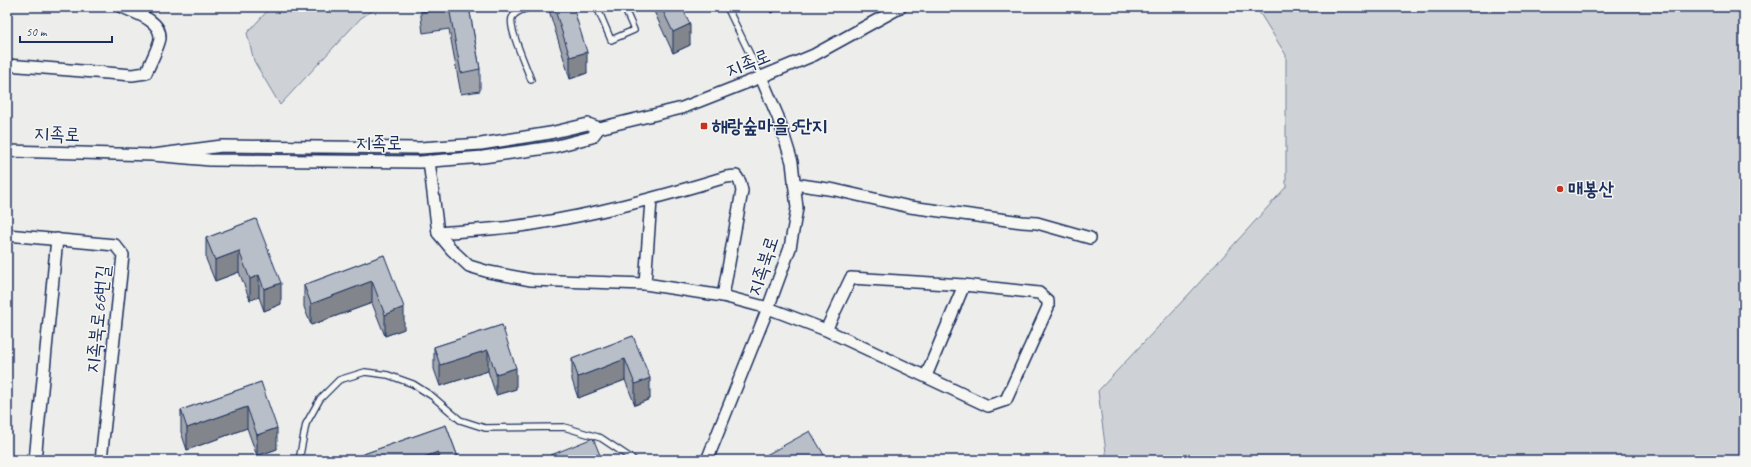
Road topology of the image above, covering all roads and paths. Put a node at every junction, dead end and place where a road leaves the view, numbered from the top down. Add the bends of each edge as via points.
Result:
1 (122, 7) edge
2 (531, 7) edge
3 (597, 7) edge
4 (624, 7) edge
5 (727, 7) edge
6 (900, 7) edge
7 (7, 65) edge
8 (761, 77) junction
9 (531, 80) dead end
10 (599, 128) junction
11 (7, 150) edge
12 (153, 155) junction
13 (429, 161) junction
14 (794, 184) junction
15 (651, 200) junction
16 (438, 233) junction
17 (7, 235) edge
18 (1090, 238) dead end
19 (57, 240) junction
20 (646, 284) junction
21 (964, 285) junction
22 (723, 296) junction
23 (768, 308) junction
24 (826, 330) junction
25 (926, 376) junction
26 (35, 460) edge
27 (101, 460) edge
28 (299, 460) edge
29 (634, 460) edge
30 (707, 460) edge

1 - 7 street via 146,18 157,27 160,39 146,73 132,75
2 - 9 lane via 517,12 512,18 512,27
3 - 4 lane via 611,40 634,30
5 - 8 lane
6 - 8 street, 지족로 via 814,55
8 - 10 street, 지족로 via 682,108
8 - 14 street, 지족북로 via 778,117 792,162
10 - 12 street, 지족로 via 588,124 550,133 489,142 420,148 222,146
10 - 13 street, 지족로 via 592,137 553,147
11 - 12 street, 지족로
12 - 13 street, 지족로 via 210,160
13 - 16 street
14 - 18 street via 835,190 910,207 1037,223
14 - 23 street, 지족북로 via 797,208 790,248
15 - 16 street via 538,224
15 - 20 street
15 - 22 street via 736,176 742,191
16 - 20 street via 469,266 489,272 530,280
17 - 19 street, 지족북로66번길
19 - 26 street
19 - 27 street, 지족북로66번길 via 115,245 123,255
20 - 22 street
21 - 24 street via 851,278
21 - 25 street
21 - 25 street via 1039,293 1048,301 1048,308 1006,400 988,406
22 - 23 street
23 - 24 street
23 - 30 street, 지족북로
24 - 25 street
28 - 29 lane via 306,424 320,399 338,380 365,372 388,375 413,384 432,396 460,420 485,428 564,427 600,438

